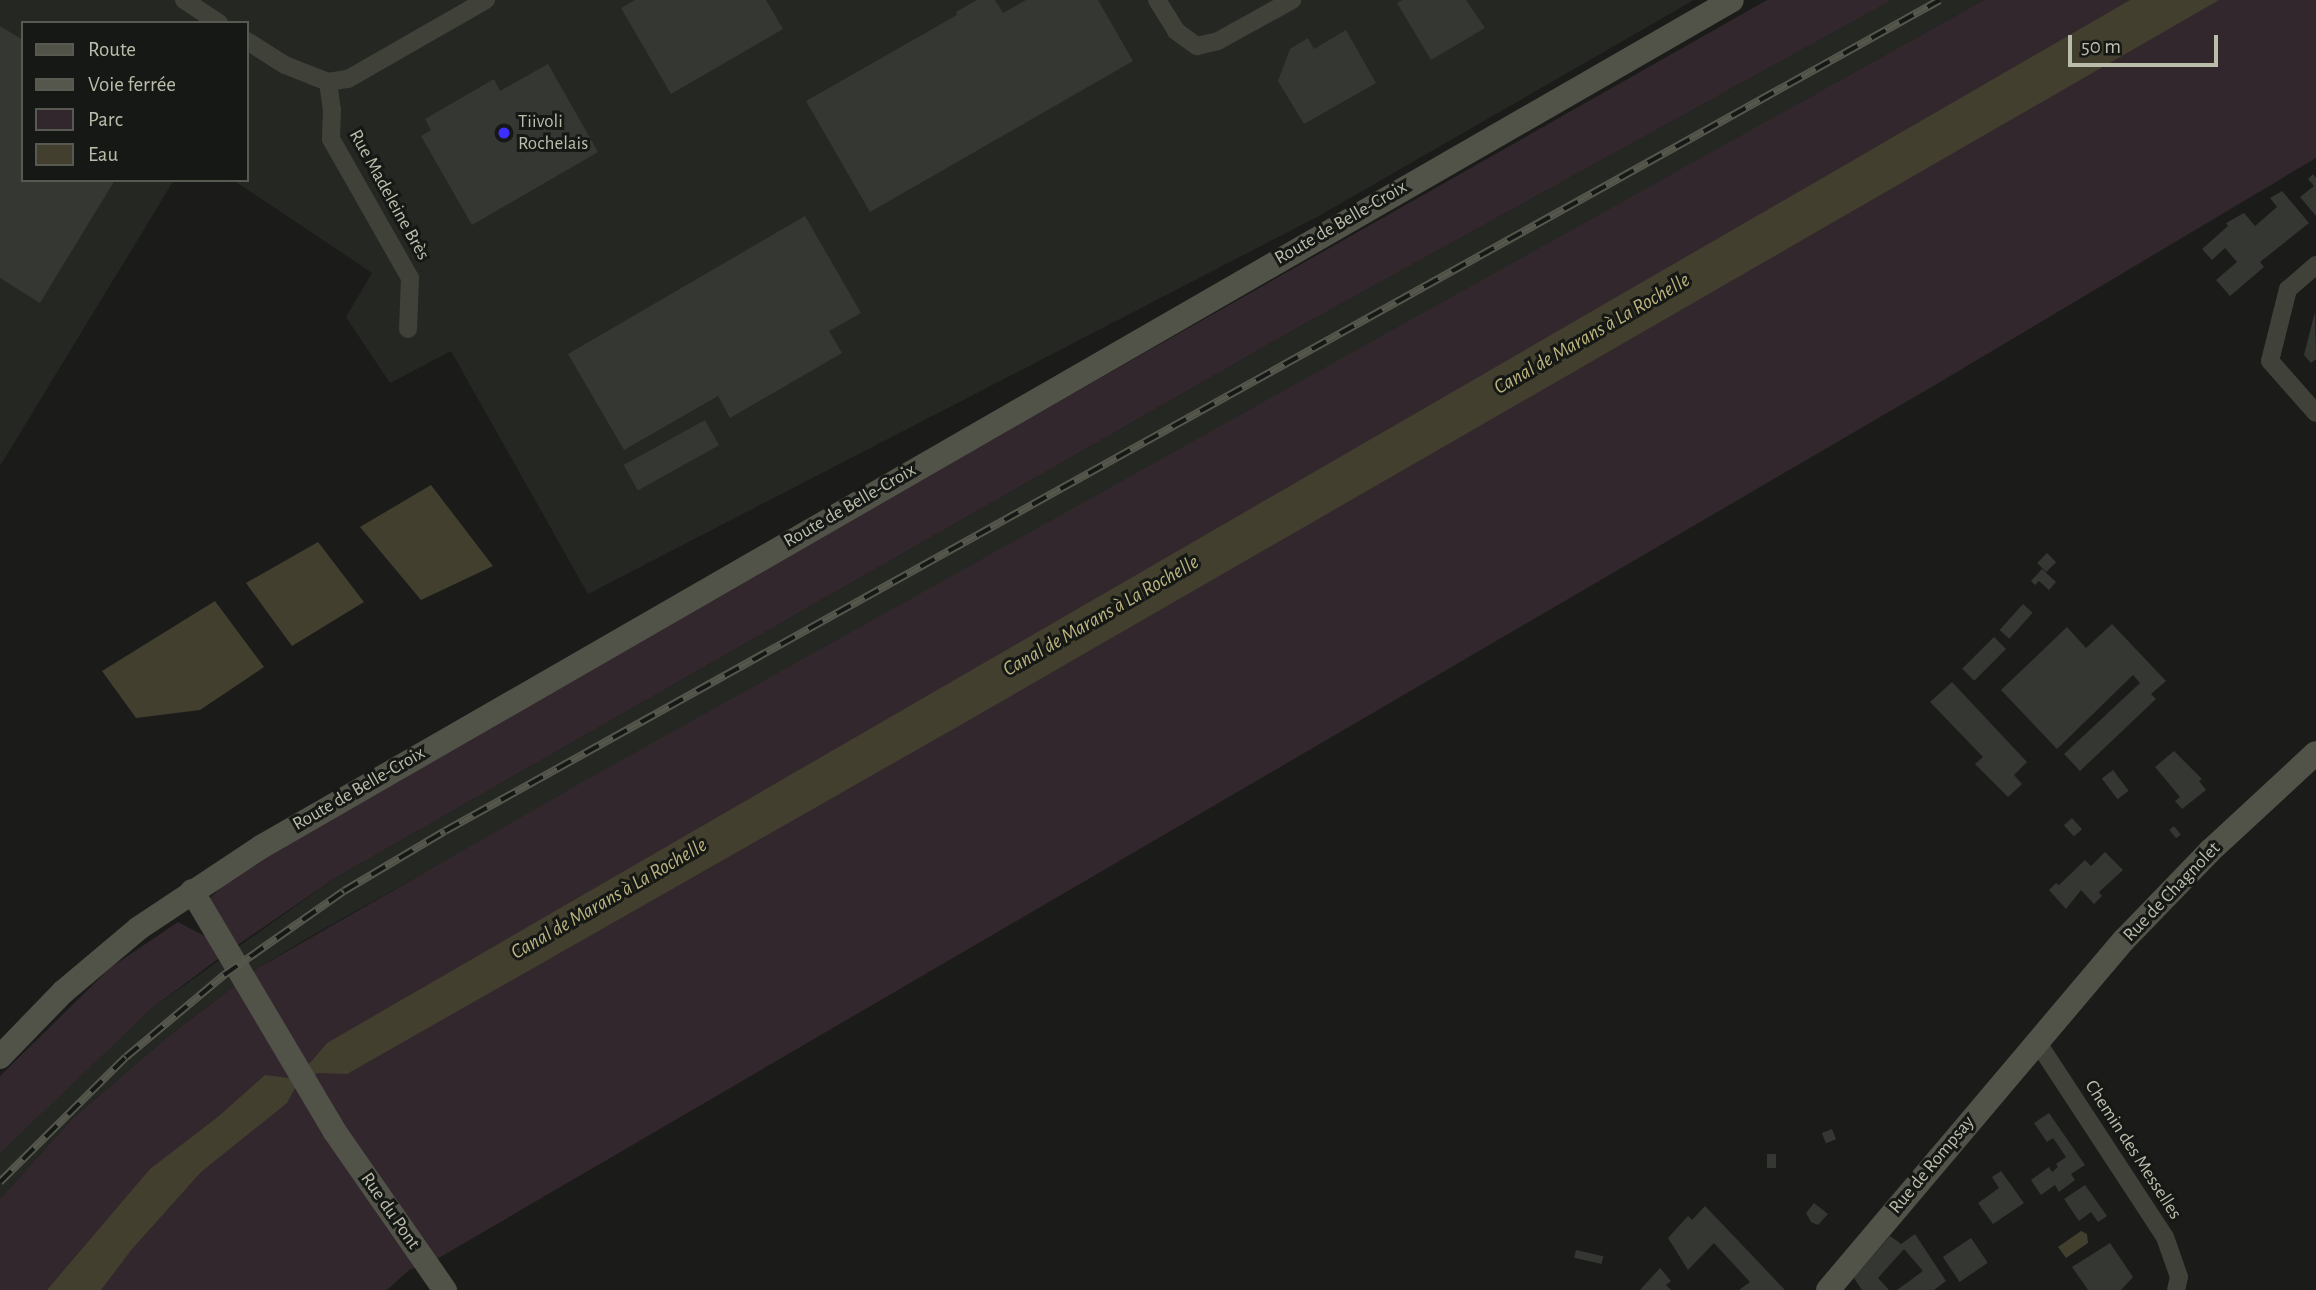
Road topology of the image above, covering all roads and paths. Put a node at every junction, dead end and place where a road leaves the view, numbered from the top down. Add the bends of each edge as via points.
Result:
1 (184, 0) edge
2 (486, 0) edge
3 (1157, 0) edge
4 (1292, 0) edge
5 (1732, 0) edge
6 (216, 21) edge
7 (248, 42) edge
8 (328, 82) junction
9 (2316, 265) edge
10 (408, 329) dead end
11 (2316, 413) edge
12 (2316, 753) edge
13 (192, 891) junction
14 (2036, 1040) junction
15 (0, 1057) edge
16 (445, 1290) edge
17 (1828, 1290) edge
18 (2176, 1290) edge

1 - 6 street
2 - 8 street via 348,79
3 - 4 street via 1176,31 1197,46 1218,41
5 - 13 street, Route de Belle-Croix via 443,740
7 - 8 street via 285,65
8 - 10 street, Rue Madeleine Brès via 331,139 410,278
9 - 11 street via 2288,289 2270,361
12 - 14 street, Rue de Chagnolet via 2191,871
13 - 15 street, Route de Belle-Croix via 139,928 63,992
13 - 16 street, Rue du Pont via 335,1132
14 - 17 street, Rue de Rompsay
14 - 18 street, Chemin des Messelles via 2165,1237 2179,1277

